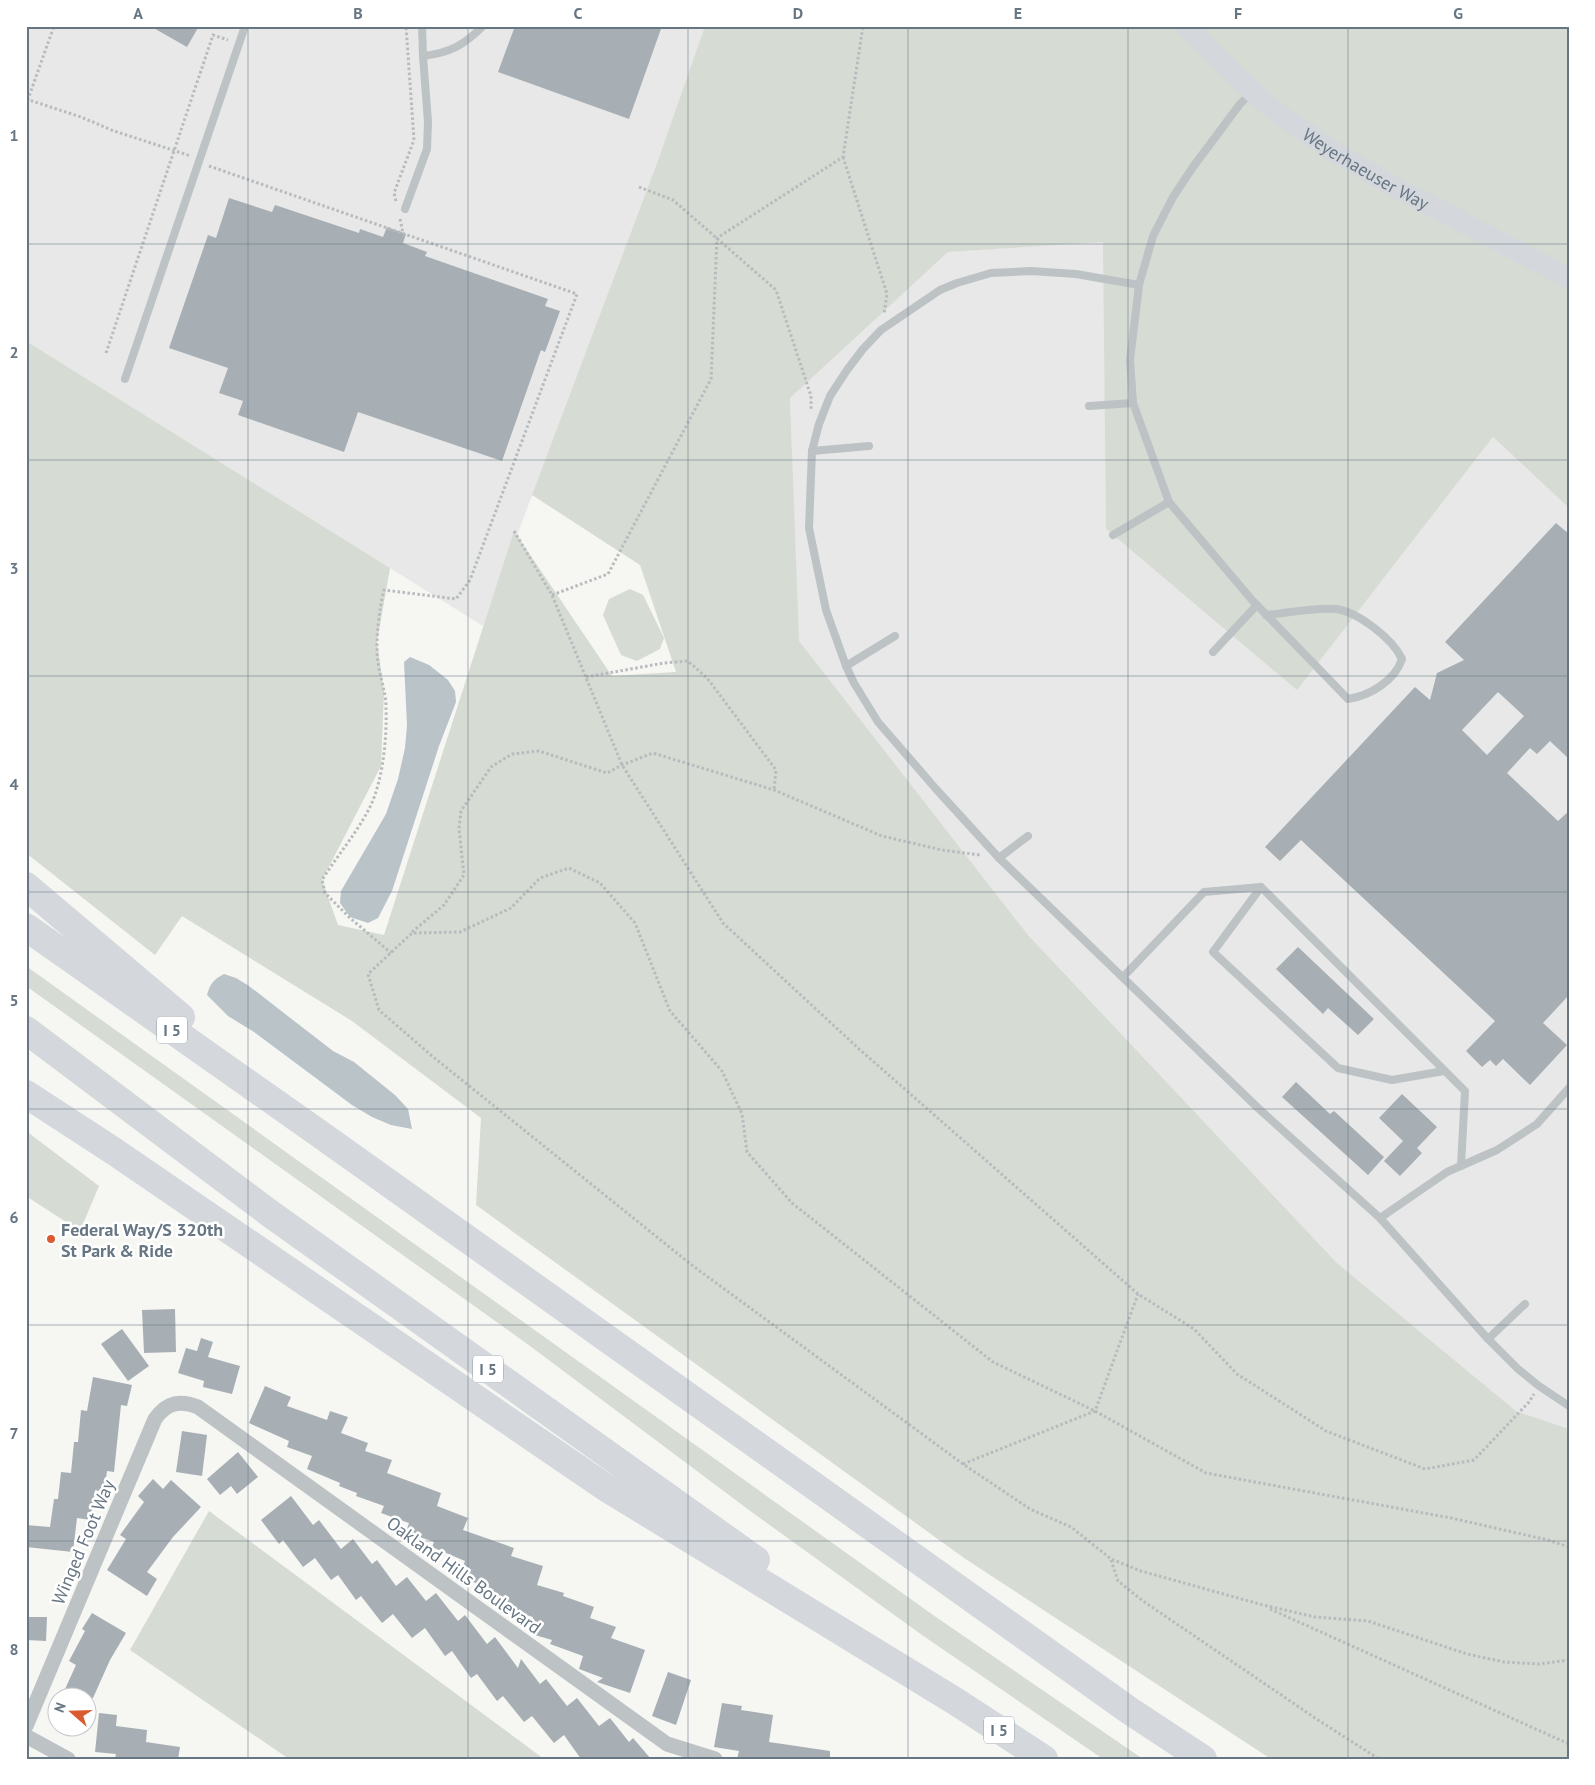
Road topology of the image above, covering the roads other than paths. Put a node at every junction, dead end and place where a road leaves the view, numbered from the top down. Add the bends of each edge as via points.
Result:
1 (245, 26) edge
2 (422, 26) edge
3 (483, 26) edge
4 (1186, 26) edge
5 (423, 56) junction
6 (1253, 92) junction
7 (402, 208) road end
8 (1569, 278) edge
9 (1139, 285) junction
10 (125, 380) dead end
11 (1133, 403) junction
12 (1089, 406) dead end
13 (869, 446) dead end
14 (812, 451) junction
15 (1169, 502) junction
16 (1113, 535) dead end
17 (1257, 606) junction
18 (1266, 615) junction
19 (895, 636) dead end
20 (1213, 652) dead end
21 (846, 666) junction
22 (1028, 836) dead end
23 (999, 858) junction
24 (26, 886) edge
25 (1261, 887) junction
26 (26, 927) edge
27 (1123, 977) junction
28 (26, 1030) edge
29 (1444, 1071) junction
30 (1569, 1088) edge
31 (26, 1094) edge
32 (317, 1132) junction
33 (1461, 1166) junction
34 (1380, 1218) junction
35 (1526, 1304) dead end
36 (1488, 1339) junction
37 (1569, 1406) edge
38 (198, 1407) joint
39 (955, 1702) junction
40 (26, 1726) edge
41 (26, 1736) edge
42 (68, 1759) edge
43 (715, 1759) edge
44 (1044, 1759) edge
45 (1203, 1759) edge

1 - 10 lane
2 - 5 lane
3 - 5 lane via 467,42 437,55
4 - 6 street, Weyerhaeuser Way
5 - 7 lane via 427,149
6 - 8 street, Weyerhaeuser Way via 1333,151
6 - 9 lane via 1235,111 1173,197 1153,236
9 - 11 lane via 1130,360
9 - 14 lane via 1076,274 1031,271 991,274 940,290 881,330 863,349 830,396
11 - 12 lane
11 - 15 lane
13 - 14 lane
14 - 21 lane via 809,528 826,610
15 - 16 lane
15 - 17 lane
17 - 18 lane
17 - 20 lane
18 - 18 lane via 1326,609 1352,614 1380,632 1399,653 1400,665 1369,694 1348,699
19 - 21 lane
21 - 23 lane via 878,722
22 - 23 lane
23 - 27 lane
24 - 32 highway
25 - 27 lane via 1204,892
25 - 29 lane
25 - 29 lane via 1214,952 1338,1068 1392,1080
26 - 32 highway, I 5
27 - 34 lane via 1258,1108
28 - 39 highway, I 5 via 272,1215
29 - 33 lane via 1465,1091
30 - 33 lane via 1537,1124 1497,1150
31 - 39 highway via 605,1487
32 - 45 highway, I 5 via 1130,1711
33 - 34 lane via 1447,1172
34 - 36 lane
35 - 36 lane
36 - 37 lane via 1539,1386
38 - 40 street, Winged Foot Way via 187,1403 175,1404 166,1407 155,1419
38 - 43 street, Oakland Hills Boulevard via 667,1744
39 - 44 highway, I 5
41 - 42 street

